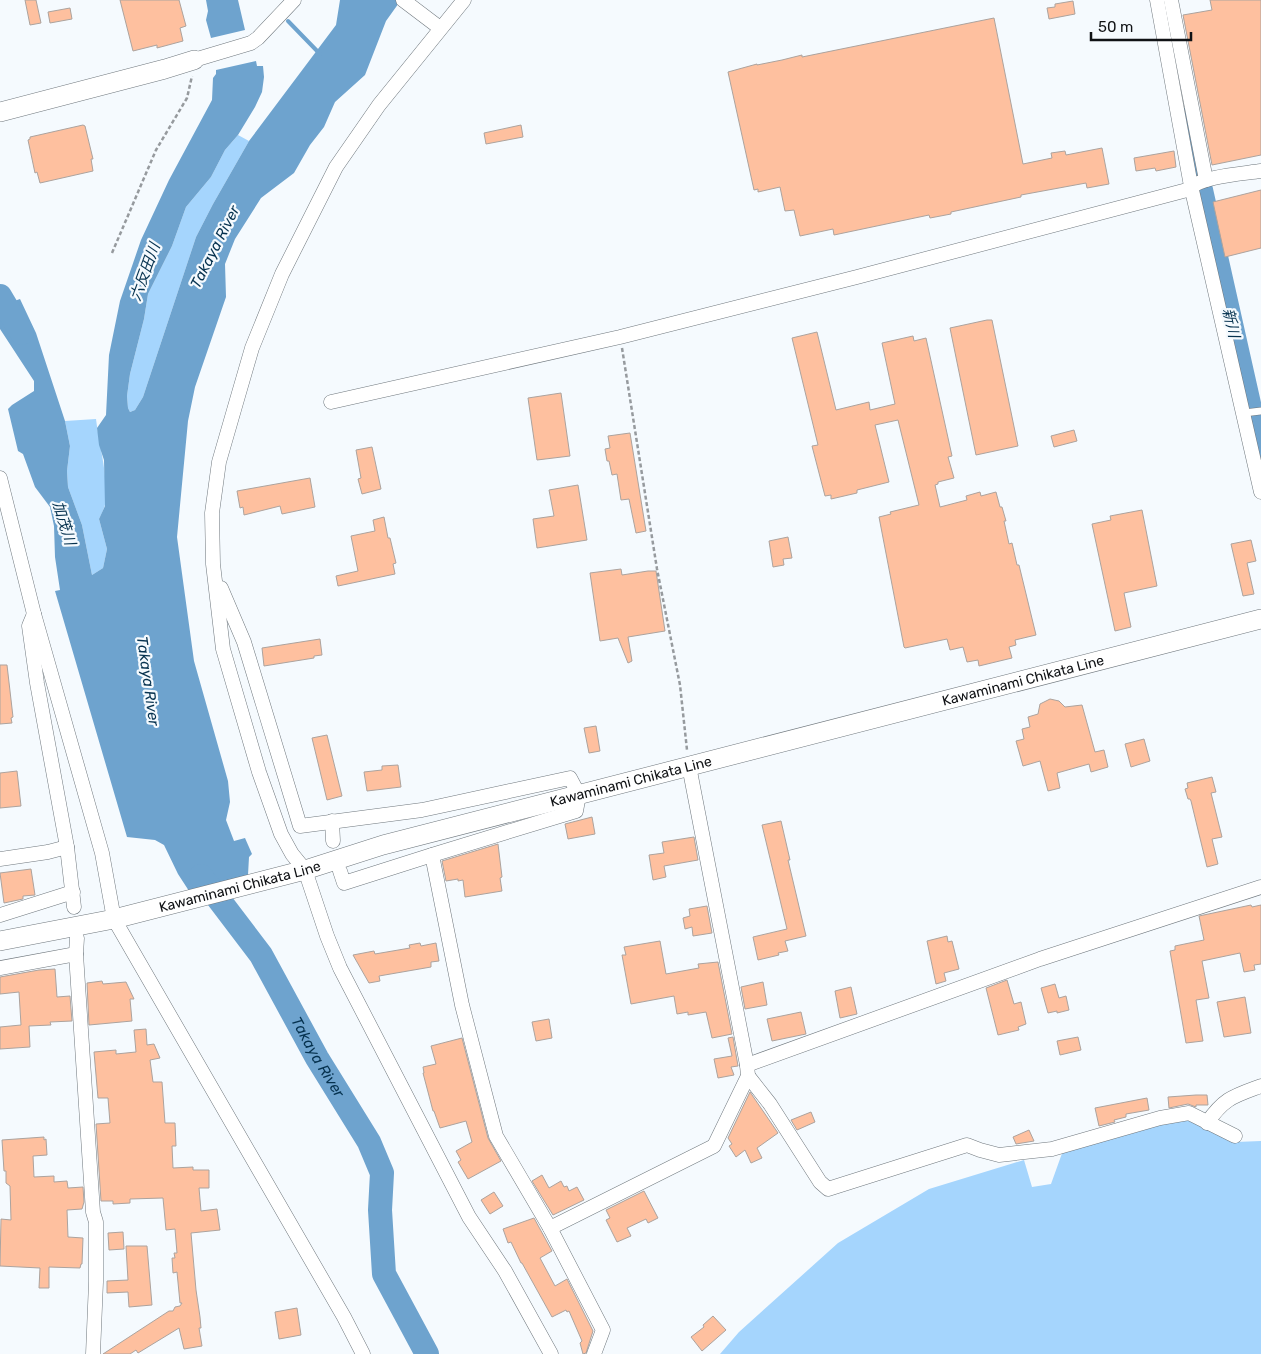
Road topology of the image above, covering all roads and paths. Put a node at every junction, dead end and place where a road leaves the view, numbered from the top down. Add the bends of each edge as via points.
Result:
1 (294, 0) edge
2 (403, 0) edge
3 (464, 0) edge
4 (1157, 0) edge
5 (1171, 0) edge
6 (435, 25) junction
7 (194, 60) junction
8 (0, 112) edge
9 (1261, 171) edge
10 (1206, 180) junction
11 (1191, 186) junction
12 (112, 253) dead end
13 (620, 337) junction
14 (330, 402) dead end
15 (1260, 411) edge
16 (1244, 413) junction
17 (0, 481) edge
18 (1261, 492) edge
19 (213, 564) junction
20 (34, 614) junction
21 (1261, 620) edge
22 (689, 766) junction
23 (579, 794) junction
24 (332, 821) junction
25 (333, 841) dead end
26 (67, 847) junction
27 (432, 855) junction
28 (0, 859) edge
29 (340, 871) dead end
30 (297, 872) junction
31 (1261, 887) edge
32 (72, 892) junction
33 (74, 907) dead end
34 (0, 915) edge
35 (122, 917) junction
36 (77, 938) dead end
37 (0, 942) edge
38 (76, 954) junction
39 (0, 968) edge
40 (748, 1071) junction
41 (1261, 1086) edge
42 (1207, 1124) junction
43 (1235, 1136) dead end
44 (550, 1228) junction
45 (93, 1354) edge
46 (363, 1354) edge
47 (551, 1354) edge
48 (594, 1354) edge

1 - 7 street via 251,43
2 - 6 street
3 - 6 street
4 - 11 street
5 - 10 street
6 - 19 street via 336,167 282,274 252,348 219,462 212,513
7 - 8 main road
7 - 12 path via 187,98 156,150
9 - 10 street
10 - 11 street
11 - 13 street via 1178,193
11 - 16 street
13 - 14 street
13 - 22 path via 657,569 680,685
15 - 16 lane
16 - 18 street
17 - 20 street
19 - 24 street via 220,568 221,590 244,642 300,826
19 - 30 street via 223,649 257,762
20 - 26 street via 28,626
20 - 35 street
21 - 22 main road, Kawaminami Chikata Line
22 - 23 main road, Kawaminami Chikata Line
22 - 40 street
23 - 24 street via 570,778 422,810
23 - 27 street via 576,811
23 - 30 main road, Kawaminami Chikata Line via 383,845
24 - 25 street
26 - 28 street
26 - 32 street
27 - 29 street via 344,883
27 - 44 street via 462,1005 496,1136
30 - 35 main road, Kawaminami Chikata Line
30 - 47 street via 340,968 469,1217 505,1271
31 - 40 street via 1040,960
32 - 33 street
32 - 34 street
35 - 37 main road, Kawaminami Chikata Line
35 - 46 street
36 - 38 street
38 - 39 street
38 - 45 street via 96,1222
40 - 42 street via 820,1182 828,1189 967,1145 999,1155 1052,1149 1160,1118 1189,1113
40 - 44 street via 714,1146
41 - 42 street via 1235,1095 1218,1108
42 - 43 street
44 - 48 street via 603,1330

